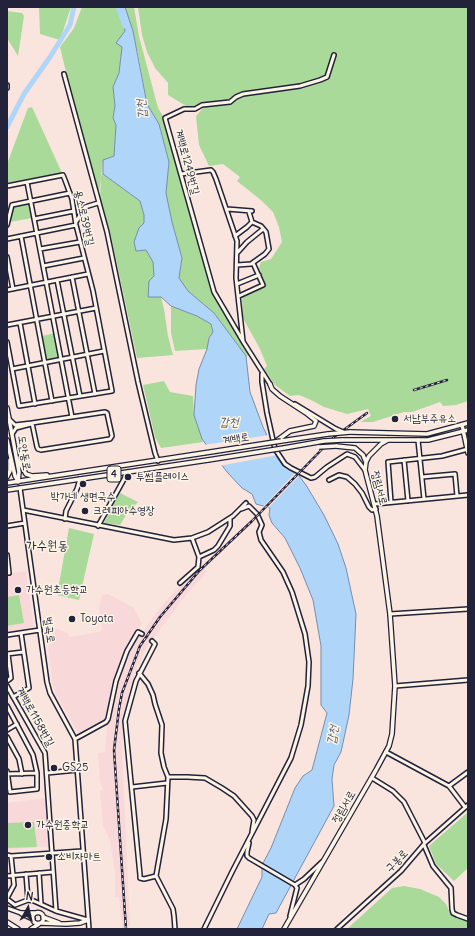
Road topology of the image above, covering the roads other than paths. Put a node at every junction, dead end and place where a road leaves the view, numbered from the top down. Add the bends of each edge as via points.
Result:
1 (334, 55) dead end
2 (64, 74) dead end
3 (181, 174) junction
4 (27, 182) junction
5 (7, 186) edge
6 (70, 193) junction
7 (30, 201) junction
8 (98, 202) junction
9 (227, 209) junction
10 (74, 211) junction
11 (34, 219) junction
12 (252, 222) junction
13 (76, 223) junction
14 (7, 225) edge
15 (263, 228) junction
16 (36, 233) junction
17 (20, 236) junction
18 (235, 236) junction
19 (7, 239) edge
20 (80, 242) junction
21 (40, 249) junction
22 (238, 252) junction
23 (7, 257) edge
24 (84, 258) junction
25 (253, 264) junction
26 (237, 265) junction
27 (43, 266) junction
28 (88, 274) junction
29 (259, 275) junction
30 (72, 277) junction
31 (57, 280) junction
32 (46, 282) junction
33 (237, 284) junction
34 (29, 286) junction
35 (13, 289) junction
36 (7, 290) edge
37 (239, 296) junction
38 (96, 308) junction
39 (79, 311) junction
40 (63, 314) junction
41 (53, 316) junction
42 (36, 320) junction
43 (20, 323) junction
44 (7, 325) edge
45 (7, 342) edge
46 (244, 343) junction
47 (104, 351) junction
48 (88, 355) junction
49 (72, 358) junction
50 (61, 360) junction
51 (44, 363) junction
52 (28, 366) junction
53 (12, 369) junction
54 (262, 373) junction
55 (270, 384) junction
56 (95, 394) junction
57 (80, 396) junction
58 (68, 398) junction
59 (52, 401) junction
60 (35, 404) junction
61 (7, 408) edge
62 (72, 417) junction
63 (10, 420) junction
64 (32, 423) junction
65 (468, 423) edge
66 (462, 425) junction
67 (468, 430) edge
68 (463, 431) junction
69 (343, 432) junction
70 (12, 434) junction
71 (280, 439) junction
72 (7, 440) edge
73 (388, 440) junction
74 (418, 440) junction
75 (312, 443) junction
76 (468, 450) edge
77 (10, 453) junction
78 (16, 458) junction
79 (420, 459) junction
80 (404, 460) junction
81 (158, 461) junction
82 (366, 462) junction
83 (365, 470) junction
84 (128, 472) junction
85 (52, 476) junction
86 (7, 477) edge
87 (422, 477) junction
88 (80, 479) junction
89 (329, 480) dead end
90 (18, 482) junction
91 (7, 483) edge
92 (20, 488) junction
93 (7, 490) edge
94 (468, 495) edge
95 (457, 496) junction
96 (424, 499) junction
97 (408, 501) junction
98 (391, 502) junction
99 (246, 503) dead end
100 (375, 504) junction
101 (376, 509) junction
102 (23, 510) junction
103 (241, 510) junction
104 (65, 518) junction
105 (230, 519) junction
106 (25, 524) junction
107 (7, 526) edge
108 (98, 526) junction
109 (192, 538) junction
110 (7, 555) edge
111 (199, 557) junction
112 (8, 573) edge
113 (180, 583) dead end
114 (468, 609) edge
115 (390, 614) junction
116 (40, 630) junction
117 (21, 633) junction
118 (140, 633) dead end
119 (7, 635) edge
120 (152, 641) dead end
121 (23, 652) junction
122 (7, 654) edge
123 (139, 673) junction
124 (468, 680) edge
125 (7, 681) edge
126 (7, 686) edge
127 (396, 686) junction
128 (14, 697) junction
129 (7, 706) edge
130 (17, 724) junction
131 (7, 730) edge
132 (7, 737) edge
133 (75, 739) junction
134 (386, 752) junction
135 (77, 770) junction
136 (7, 771) edge
137 (468, 772) edge
138 (37, 773) junction
139 (47, 773) junction
140 (7, 774) edge
141 (22, 774) junction
142 (168, 777) junction
143 (372, 778) junction
144 (167, 783) junction
145 (449, 786) junction
146 (132, 787) junction
147 (467, 806) edge
148 (251, 837) junction
149 (425, 844) junction
150 (82, 851) junction
151 (52, 853) junction
152 (7, 855) edge
153 (11, 856) junction
154 (323, 861) junction
155 (53, 872) junction
156 (39, 873) junction
157 (26, 874) junction
158 (13, 875) junction
159 (7, 876) edge
160 (156, 876) junction
161 (294, 885) junction
162 (7, 899) edge
163 (28, 900) junction
164 (41, 904) junction
165 (7, 908) edge
166 (56, 911) junction
167 (21, 913) junction
168 (37, 913) junction
169 (43, 917) junction
170 (290, 918) junction
171 (468, 919) edge
172 (33, 920) junction
173 (88, 920) junction
174 (7, 922) edge
175 (40, 923) junction
176 (60, 924) junction
177 (18, 929) edge
178 (30, 929) edge
179 (89, 929) edge
180 (175, 929) edge
181 (204, 929) edge
182 (284, 929) edge
183 (337, 929) edge

1 - 3 street, 계백로1249번길 via 327,77 320,80 300,86 243,94 230,102 184,109 165,118
2 - 8 street
3 - 9 street via 209,170 213,172
3 - 46 street, 계백로1249번길 via 214,292
4 - 5 street, 용소로39번길
4 - 6 street, 용소로39번길 via 62,175
4 - 7 street
6 - 7 street
6 - 10 street, 용소로39번길
7 - 11 street
7 - 14 street via 12,205
8 - 13 street via 84,207
8 - 81 street
9 - 12 street via 250,211
9 - 18 street
10 - 11 street
10 - 13 street, 용소로39번길
11 - 16 street
12 - 15 street
12 - 18 street
13 - 16 street
13 - 20 street, 용소로39번길
15 - 22 street
15 - 25 street via 269,249
16 - 17 street
16 - 21 street
17 - 19 street
17 - 34 street
18 - 22 street
20 - 21 street
20 - 24 street, 용소로39번길
21 - 27 street
22 - 26 street
23 - 35 street
24 - 27 street
24 - 28 street, 용소로39번길
25 - 26 street
25 - 29 street
26 - 33 street
27 - 32 street
28 - 30 street
28 - 38 street, 용소로39번길
29 - 33 street
29 - 37 street via 263,285
30 - 31 street
30 - 39 street
31 - 32 street
31 - 40 street
32 - 34 street
32 - 41 street
33 - 37 street
34 - 35 street
34 - 42 street
35 - 36 street
37 - 46 street
38 - 39 street
38 - 47 street, 용소로39번길
39 - 40 street
39 - 48 street
40 - 41 street
40 - 49 street
41 - 42 street
41 - 50 street
42 - 43 street
42 - 51 street
43 - 44 street
43 - 52 street
45 - 53 street
46 - 54 street, 계백로1249번길
47 - 48 street
47 - 56 street, 용소로39번길 via 112,391
48 - 49 street
48 - 56 street
49 - 50 street
49 - 57 street
50 - 51 street
50 - 58 street
51 - 52 street
51 - 59 street
52 - 53 street
52 - 60 street
53 - 60 street via 19,406
54 - 55 street, 계백로1249번길
54 - 83 street via 267,413 276,449 285,464 311,478 346,454 355,458
55 - 69 street, 계백로1249번길, bridge via 283,396
55 - 71 main road via 280,396 306,412 316,422 314,426 290,431
56 - 57 street
57 - 58 street
58 - 59 street
58 - 62 street
59 - 60 street
61 - 63 main road, 도안동로
62 - 64 street
62 - 64 street via 105,412 112,436 110,439 41,450 37,447
63 - 64 street via 15,424
63 - 70 main road, 도안동로
64 - 70 street via 16,428
65 - 66 main road, 계백로 / 4
66 - 68 main road
66 - 69 main road, 계백로 / 4, bridge via 427,434
67 - 68 main road, 4
68 - 74 main road, 4
68 - 76 main road
69 - 71 main road, 계백로 / 4, bridge
70 - 78 main road, 도안동로
71 - 81 main road, 계백로 / 4, bridge via 275,442
72 - 77 main road, 도안동로
73 - 74 main road, 4
73 - 75 main road, 계백로 / 4, bridge
73 - 82 main road via 374,450
74 - 79 street
75 - 82 main road, bridge via 319,446 355,448
75 - 84 main road, 계백로 / 4, bridge
76 - 79 street
77 - 86 main road via 10,471
77 - 90 main road, 도안동로
78 - 85 main road via 26,474
78 - 90 main road, 도안동로
79 - 80 street
79 - 87 street
80 - 97 street
80 - 98 street via 388,462
81 - 85 main road, 계백로 / 4
82 - 83 main road, 정림서로
83 - 100 main road, 정림서로
84 - 88 main road, 계백로 / 4
84 - 108 street
85 - 90 main road, 계백로 / 4
87 - 95 street via 454,474
87 - 96 street
88 - 92 main road, 계백로 / 4
88 - 104 street
89 - 101 street via 339,475 347,477 362,493 369,507 372,510
90 - 91 main road, 계백로 / 4
90 - 92 main road
92 - 93 main road, 계백로 / 4
92 - 102 street, 벌곡로
94 - 95 street
95 - 96 street
96 - 97 street
97 - 98 street
98 - 100 street
99 - 103 street
100 - 101 main road, 정림서로
101 - 115 main road, 정림서로
102 - 104 street
102 - 106 street, 벌곡로
103 - 105 street
103 - 148 street via 249,506 262,522 260,540 275,560 292,592 305,634 309,662 305,708 291,758
104 - 108 street
105 - 109 street
105 - 111 street via 230,526 218,546
106 - 107 street
106 - 116 street, 벌곡로
108 - 109 street via 174,540
109 - 111 street
110 - 112 street
111 - 113 street via 198,567
114 - 115 street
115 - 127 main road, 정림서로
116 - 117 street
116 - 133 street, 벌곡로 via 50,693
117 - 119 street
117 - 121 street
118 - 133 street via 127,651 116,681 108,719
120 - 123 street via 155,644
121 - 122 street
121 - 128 street via 29,688
122 - 125 street, 계백로1158번길 via 11,678
123 - 142 street via 154,695 161,719 161,753
123 - 146 street via 125,721
124 - 127 street
126 - 128 street, 계백로1158번길
127 - 134 main road, 정림서로 via 392,734
128 - 139 street, 계백로1158번길 via 45,753
129 - 130 street
130 - 131 street
130 - 138 street via 33,754
132 - 141 street via 19,759
133 - 135 street, 벌곡로
134 - 143 main road, 정림서로
134 - 145 street
135 - 139 street
135 - 150 street, 벌곡로
136 - 140 street
137 - 145 street
138 - 140 street via 37,789 10,792
138 - 141 street
139 - 151 street, 계백로1158번길
140 - 141 street
142 - 144 street
142 - 148 street via 205,778 234,796 254,820
143 - 149 street via 393,791 404,802
143 - 154 main road, 정림서로
144 - 146 street
144 - 160 street via 166,813
145 - 147 street
146 - 160 street via 140,878
147 - 149 street, 구봉로
148 - 161 street via 247,856
148 - 181 street
149 - 171 street via 433,866 450,888 454,913
149 - 183 street, 구봉로 via 401,871
150 - 151 street
150 - 173 street, 벌곡로
151 - 153 street
151 - 155 street, 계백로1158번길
152 - 153 street
153 - 158 street
154 - 161 street
154 - 170 main road, 정림서로
155 - 156 street
155 - 166 street, 계백로1158번길
156 - 157 street
156 - 164 street
157 - 158 street
157 - 163 street
158 - 159 street
158 - 162 street via 14,885
160 - 180 street via 172,909
161 - 170 street via 298,889
162 - 163 street via 15,905
163 - 164 street
164 - 166 street
165 - 167 street
166 - 173 street
167 - 168 main road
167 - 172 main road
168 - 169 main road
168 - 172 main road
169 - 175 main road
169 - 176 main road
170 - 182 main road, 정림서로
172 - 175 main road
172 - 178 main road
173 - 176 main road
173 - 179 street, 벌곡로
174 - 177 main road
175 - 176 main road
175 - 178 main road

